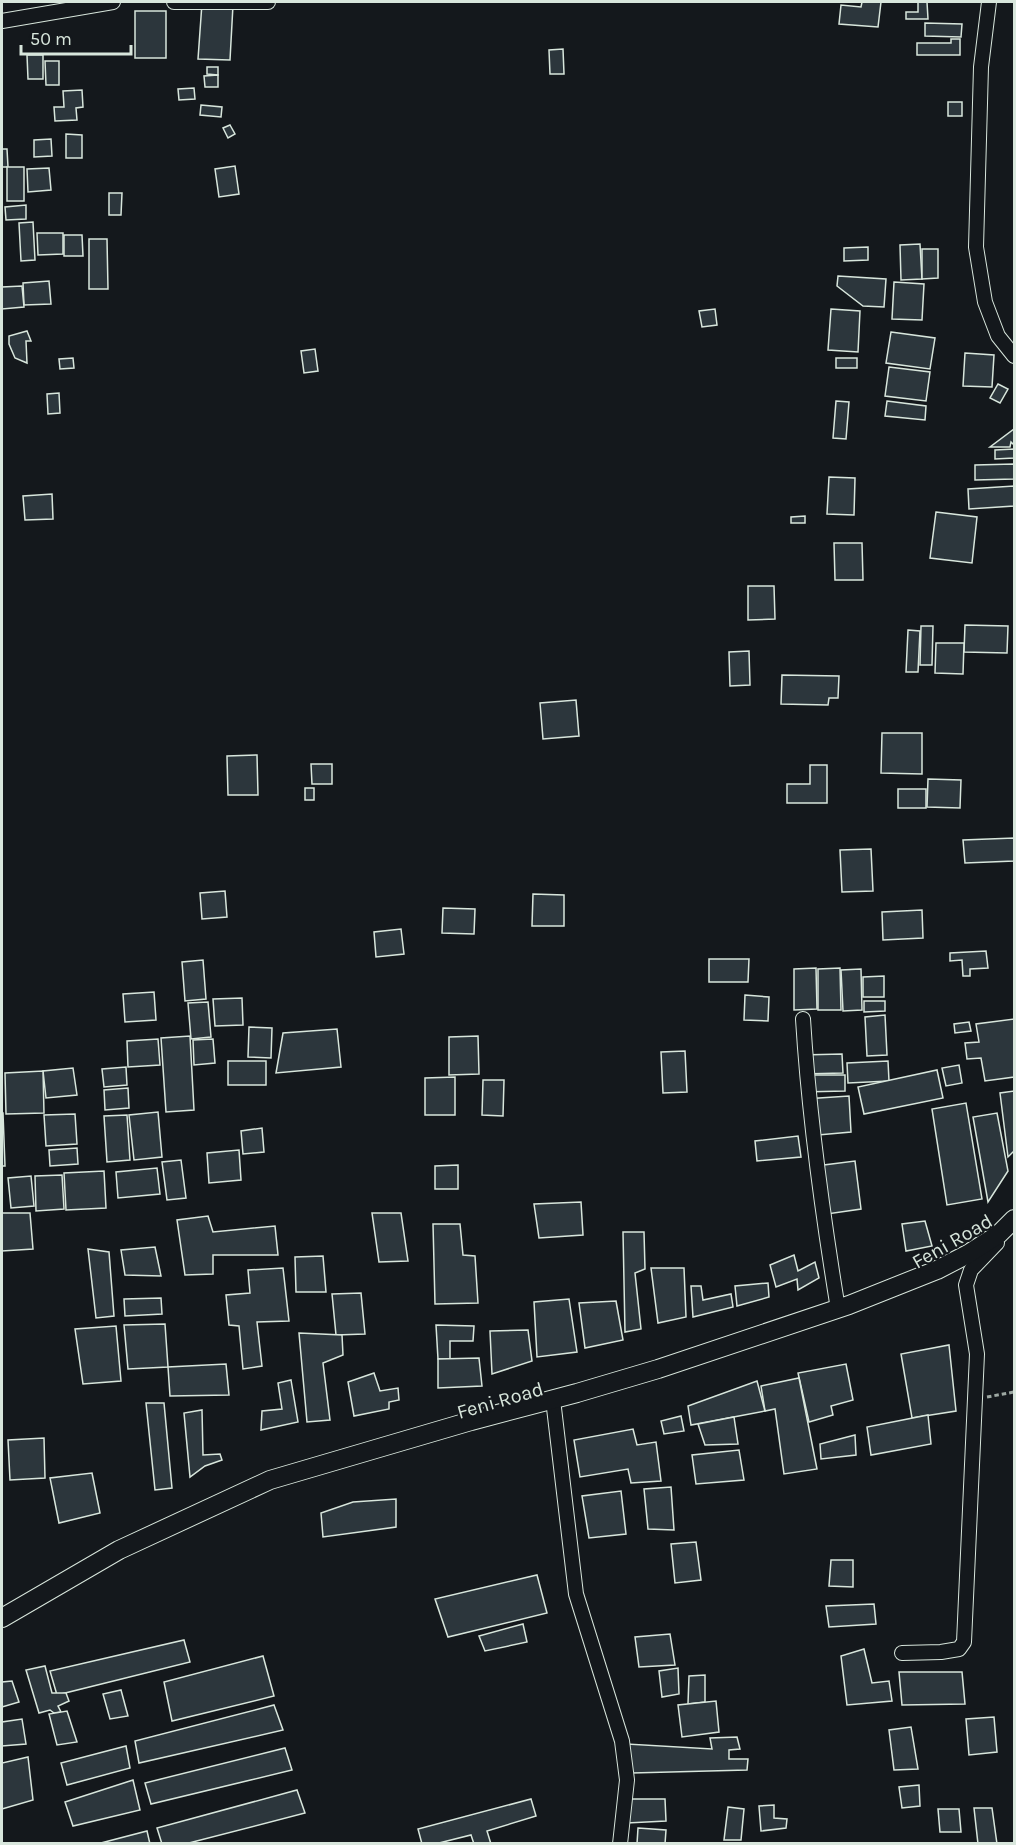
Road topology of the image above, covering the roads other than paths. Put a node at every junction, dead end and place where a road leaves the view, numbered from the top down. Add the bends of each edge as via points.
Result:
1 (113, 2) edge
2 (174, 2) edge
3 (268, 2) edge
4 (989, 2) edge
5 (2, 21) edge
6 (1014, 356) edge
7 (803, 1019) dead end
8 (1014, 1219) edge
9 (1014, 1229) edge
10 (997, 1243) junction
11 (838, 1309) junction
12 (554, 1408) junction
13 (2, 1618) edge
14 (2, 1625) edge
15 (902, 1653) dead end
16 (620, 1844) edge

1 - 5 street
2 - 3 street
4 - 6 street via 981,67 976,247 985,302 998,336
7 - 11 street via 809,1110
8 - 11 main road via 999,1234 948,1265
9 - 10 main road, Feni Road
10 - 12 main road, Feni Road via 923,1286 713,1359
10 - 15 street via 967,1278 977,1354 964,1642 959,1649
11 - 13 main road via 658,1369 270,1480 119,1550
12 - 14 main road, Feni Road via 270,1489 157,1540
12 - 16 street via 576,1594 622,1742 627,1780

